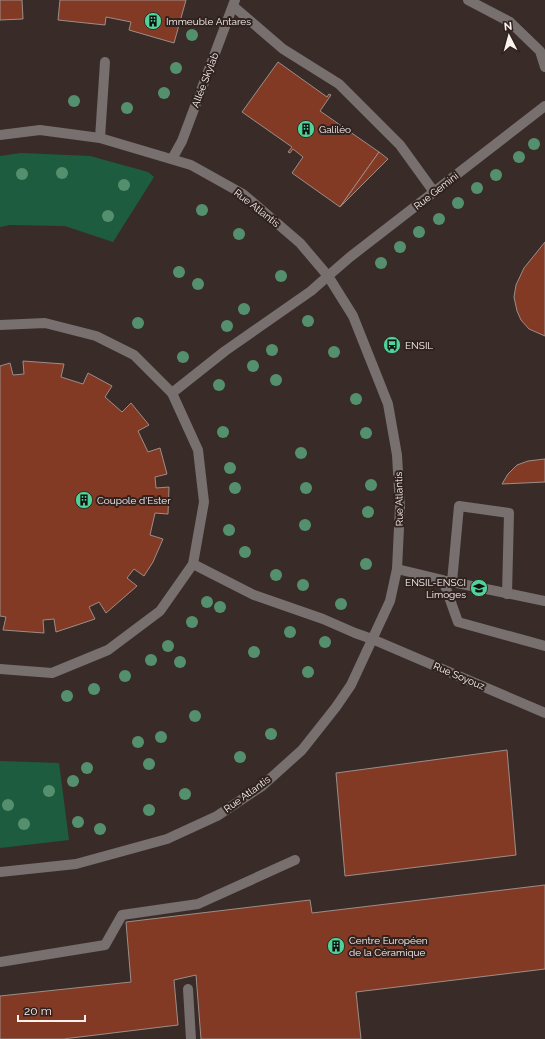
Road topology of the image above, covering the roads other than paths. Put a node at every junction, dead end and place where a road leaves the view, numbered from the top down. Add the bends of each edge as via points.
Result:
1 (468, 0) edge
2 (234, 3) edge
3 (104, 62) dead end
4 (545, 67) edge
5 (545, 106) edge
6 (0, 135) edge
7 (100, 138) junction
8 (172, 159) junction
9 (434, 192) junction
10 (328, 276) junction
11 (0, 325) edge
12 (172, 393) junction
13 (193, 564) junction
14 (398, 569) junction
15 (447, 581) junction
16 (507, 594) junction
17 (545, 602) edge
18 (372, 639) junction
19 (545, 646) edge
20 (0, 669) edge
21 (545, 713) edge
22 (295, 860) dead end
23 (0, 872) edge
24 (0, 962) edge
25 (188, 989) dead end
26 (191, 1039) edge

1 - 4 street via 510,22 540,51
2 - 8 street, Allée Skylab via 182,141
2 - 9 street via 283,49 339,84 400,145
3 - 7 street
5 - 9 street, Rue Gemini
6 - 7 street, Rue Atlantis via 40,130
7 - 8 street, Rue Atlantis
8 - 10 street, Rue Atlantis via 192,165 243,194 300,243
9 - 10 street, Rue Gemini
10 - 12 street, Rue Gemini
10 - 14 street, Rue Atlantis via 353,316 388,404 397,455 400,507
11 - 12 street via 45,323 96,336 134,355
12 - 13 street via 198,450 204,502
13 - 18 street, Rue Soyouz via 254,595
13 - 20 street via 160,611 108,650 52,673
14 - 15 street
14 - 18 street, Rue Atlantis via 390,601
15 - 16 street
15 - 16 street via 459,506 509,512
15 - 19 street via 458,622
16 - 17 street
18 - 21 street, Rue Soyouz
18 - 23 street, Rue Atlantis via 350,685 302,750 262,786 217,816 167,840 76,864
22 - 24 street via 198,904 122,915 105,945
25 - 26 street

